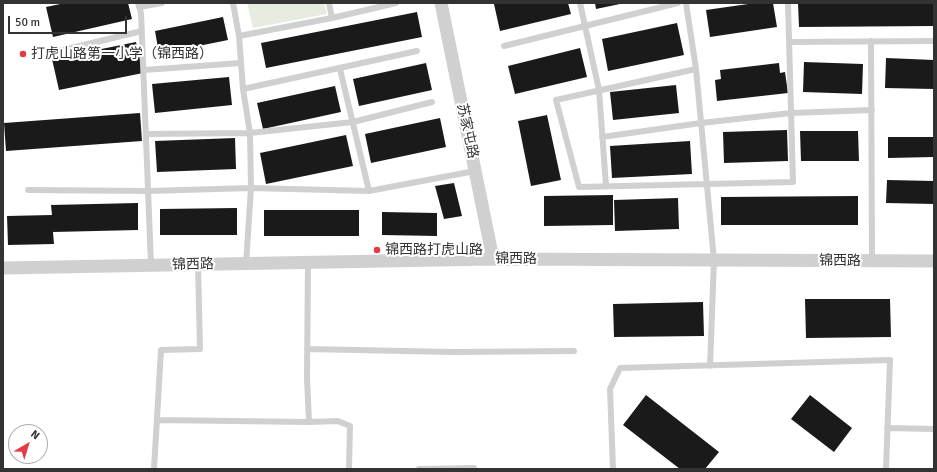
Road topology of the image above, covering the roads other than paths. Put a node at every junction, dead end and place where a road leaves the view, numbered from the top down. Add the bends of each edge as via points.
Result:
1 (162, 3) edge
2 (233, 3) edge
3 (329, 3) edge
4 (396, 3) edge
5 (441, 3) edge
6 (580, 3) edge
7 (678, 3) edge
8 (686, 3) edge
9 (788, 3) edge
10 (139, 5) edge
11 (332, 18) junction
12 (585, 26) junction
13 (142, 31) junction
14 (238, 36) junction
15 (934, 40) edge
16 (871, 41) junction
17 (789, 42) junction
18 (504, 46) dead end
19 (417, 51) dead end
20 (54, 52) dead end
21 (241, 63) junction
22 (340, 69) junction
23 (696, 69) junction
24 (144, 70) junction
25 (243, 90) junction
26 (599, 90) junction
27 (432, 102) dead end
28 (872, 110) junction
29 (791, 113) junction
30 (353, 122) junction
31 (700, 123) junction
32 (250, 133) junction
33 (147, 134) junction
34 (602, 137) junction
35 (475, 171) junction
36 (706, 184) junction
37 (606, 186) junction
38 (251, 188) junction
39 (28, 190) dead end
40 (149, 191) junction
41 (369, 191) junction
42 (493, 259) junction
43 (714, 260) junction
44 (872, 261) junction
45 (934, 261) edge
46 (308, 263) junction
47 (198, 264) junction
48 (246, 264) junction
49 (152, 265) junction
50 (3, 268) edge
51 (308, 349) junction
52 (574, 351) dead end
53 (710, 366) junction
54 (157, 420) junction
55 (309, 422) junction
56 (888, 428) junction
57 (934, 429) edge
58 (474, 468) edge
59 (154, 469) edge
60 (349, 469) edge
61 (419, 469) edge
62 (613, 469) edge
63 (886, 469) edge

1 - 10 lane
2 - 14 lane
3 - 11 lane
4 - 11 lane
5 - 35 street, 苏家屯路
6 - 12 lane
7 - 12 lane
8 - 23 lane
9 - 17 lane
10 - 13 lane
11 - 14 lane
12 - 18 lane
12 - 26 lane
13 - 20 lane
13 - 24 lane
14 - 21 lane
15 - 16 lane
16 - 17 lane
16 - 28 lane
17 - 29 lane
19 - 22 lane
21 - 24 lane
21 - 25 lane
22 - 25 lane
22 - 30 lane
23 - 26 lane
23 - 31 lane
24 - 33 lane
25 - 32 lane
26 - 34 lane
26 - 37 lane via 556,100 579,187
27 - 30 lane
28 - 29 lane
28 - 44 lane
29 - 31 lane
29 - 36 lane via 793,182
30 - 32 lane
30 - 41 lane
31 - 34 lane
31 - 36 lane
32 - 33 lane
32 - 38 lane
33 - 40 lane
34 - 37 lane
35 - 41 lane
35 - 42 street, 苏家屯路
36 - 37 lane
36 - 43 lane
38 - 40 lane
38 - 41 lane
38 - 48 lane
39 - 40 lane
40 - 49 lane
42 - 43 street, 锦西路
42 - 46 street, 锦西路
43 - 44 street, 锦西路
43 - 53 lane
44 - 45 street, 锦西路
46 - 48 street, 锦西路
46 - 51 lane
47 - 48 street, 锦西路
47 - 49 street, 锦西路
47 - 54 lane via 200,349 161,350
49 - 50 street, 锦西路
51 - 52 lane
51 - 55 lane
53 - 56 lane via 890,360
53 - 62 lane via 620,368 610,388
54 - 55 lane
54 - 59 lane
55 - 60 lane via 338,421 350,426
56 - 57 lane
56 - 63 lane
58 - 61 lane

